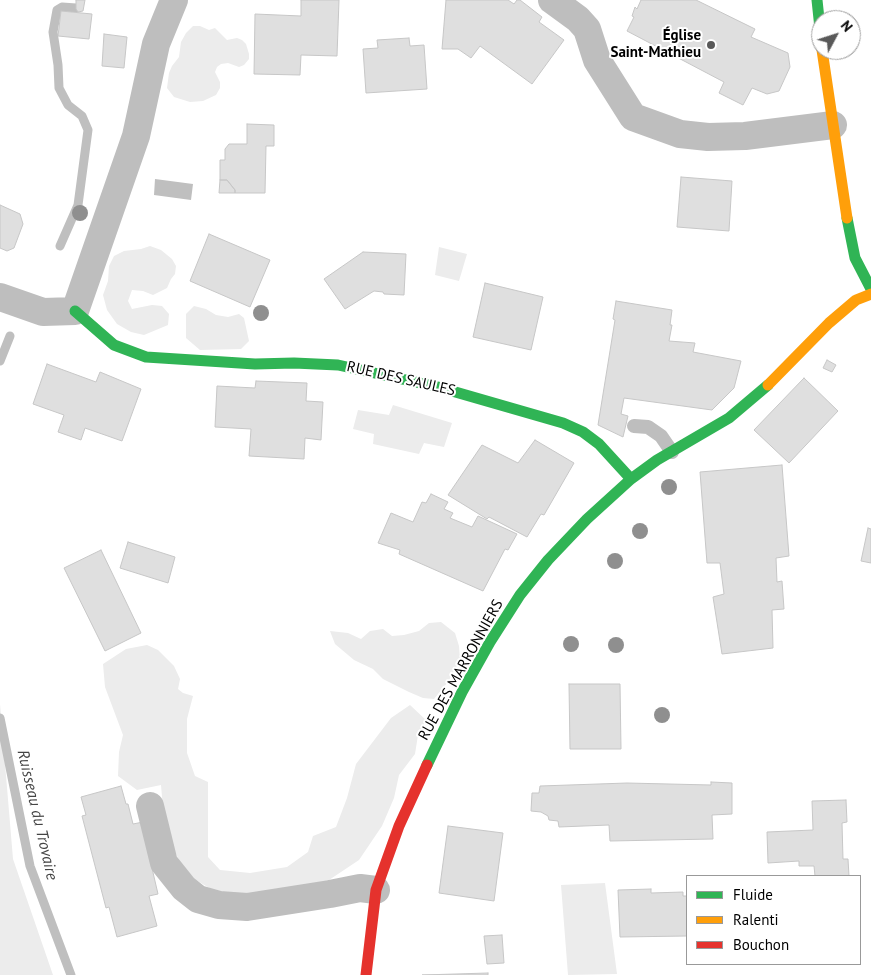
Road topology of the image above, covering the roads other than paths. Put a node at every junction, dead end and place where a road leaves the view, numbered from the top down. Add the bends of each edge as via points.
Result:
1 (174, 0) edge
2 (552, 0) edge
3 (823, 60) edge
4 (833, 126) junction
5 (871, 288) edge
6 (871, 294) edge
7 (0, 297) edge
8 (75, 312) junction
9 (634, 426) dead end
10 (672, 452) junction
11 (631, 479) junction
12 (150, 806) dead end
13 (376, 890) junction
14 (366, 975) edge

1 - 8 street via 156,44 136,136
2 - 4 street via 587,29 597,60 633,117 680,134 708,137
3 - 4 street
4 - 5 street via 855,258
6 - 10 street, RUE DES MARRONNIERS via 856,300 762,391 729,418
7 - 8 street via 42,312
8 - 11 street, RUE DES SAULES via 114,345 146,357 338,365 438,387 563,424 583,432 599,444
9 - 10 lane via 648,427
10 - 11 street, RUE DES MARRONNIERS
11 - 13 street, RUE DES MARRONNIERS via 548,560 495,634 462,692 398,826
12 - 13 street via 164,863 184,888 198,899 219,905 248,907 360,888
13 - 14 street, RUE DES MARRONNIERS

